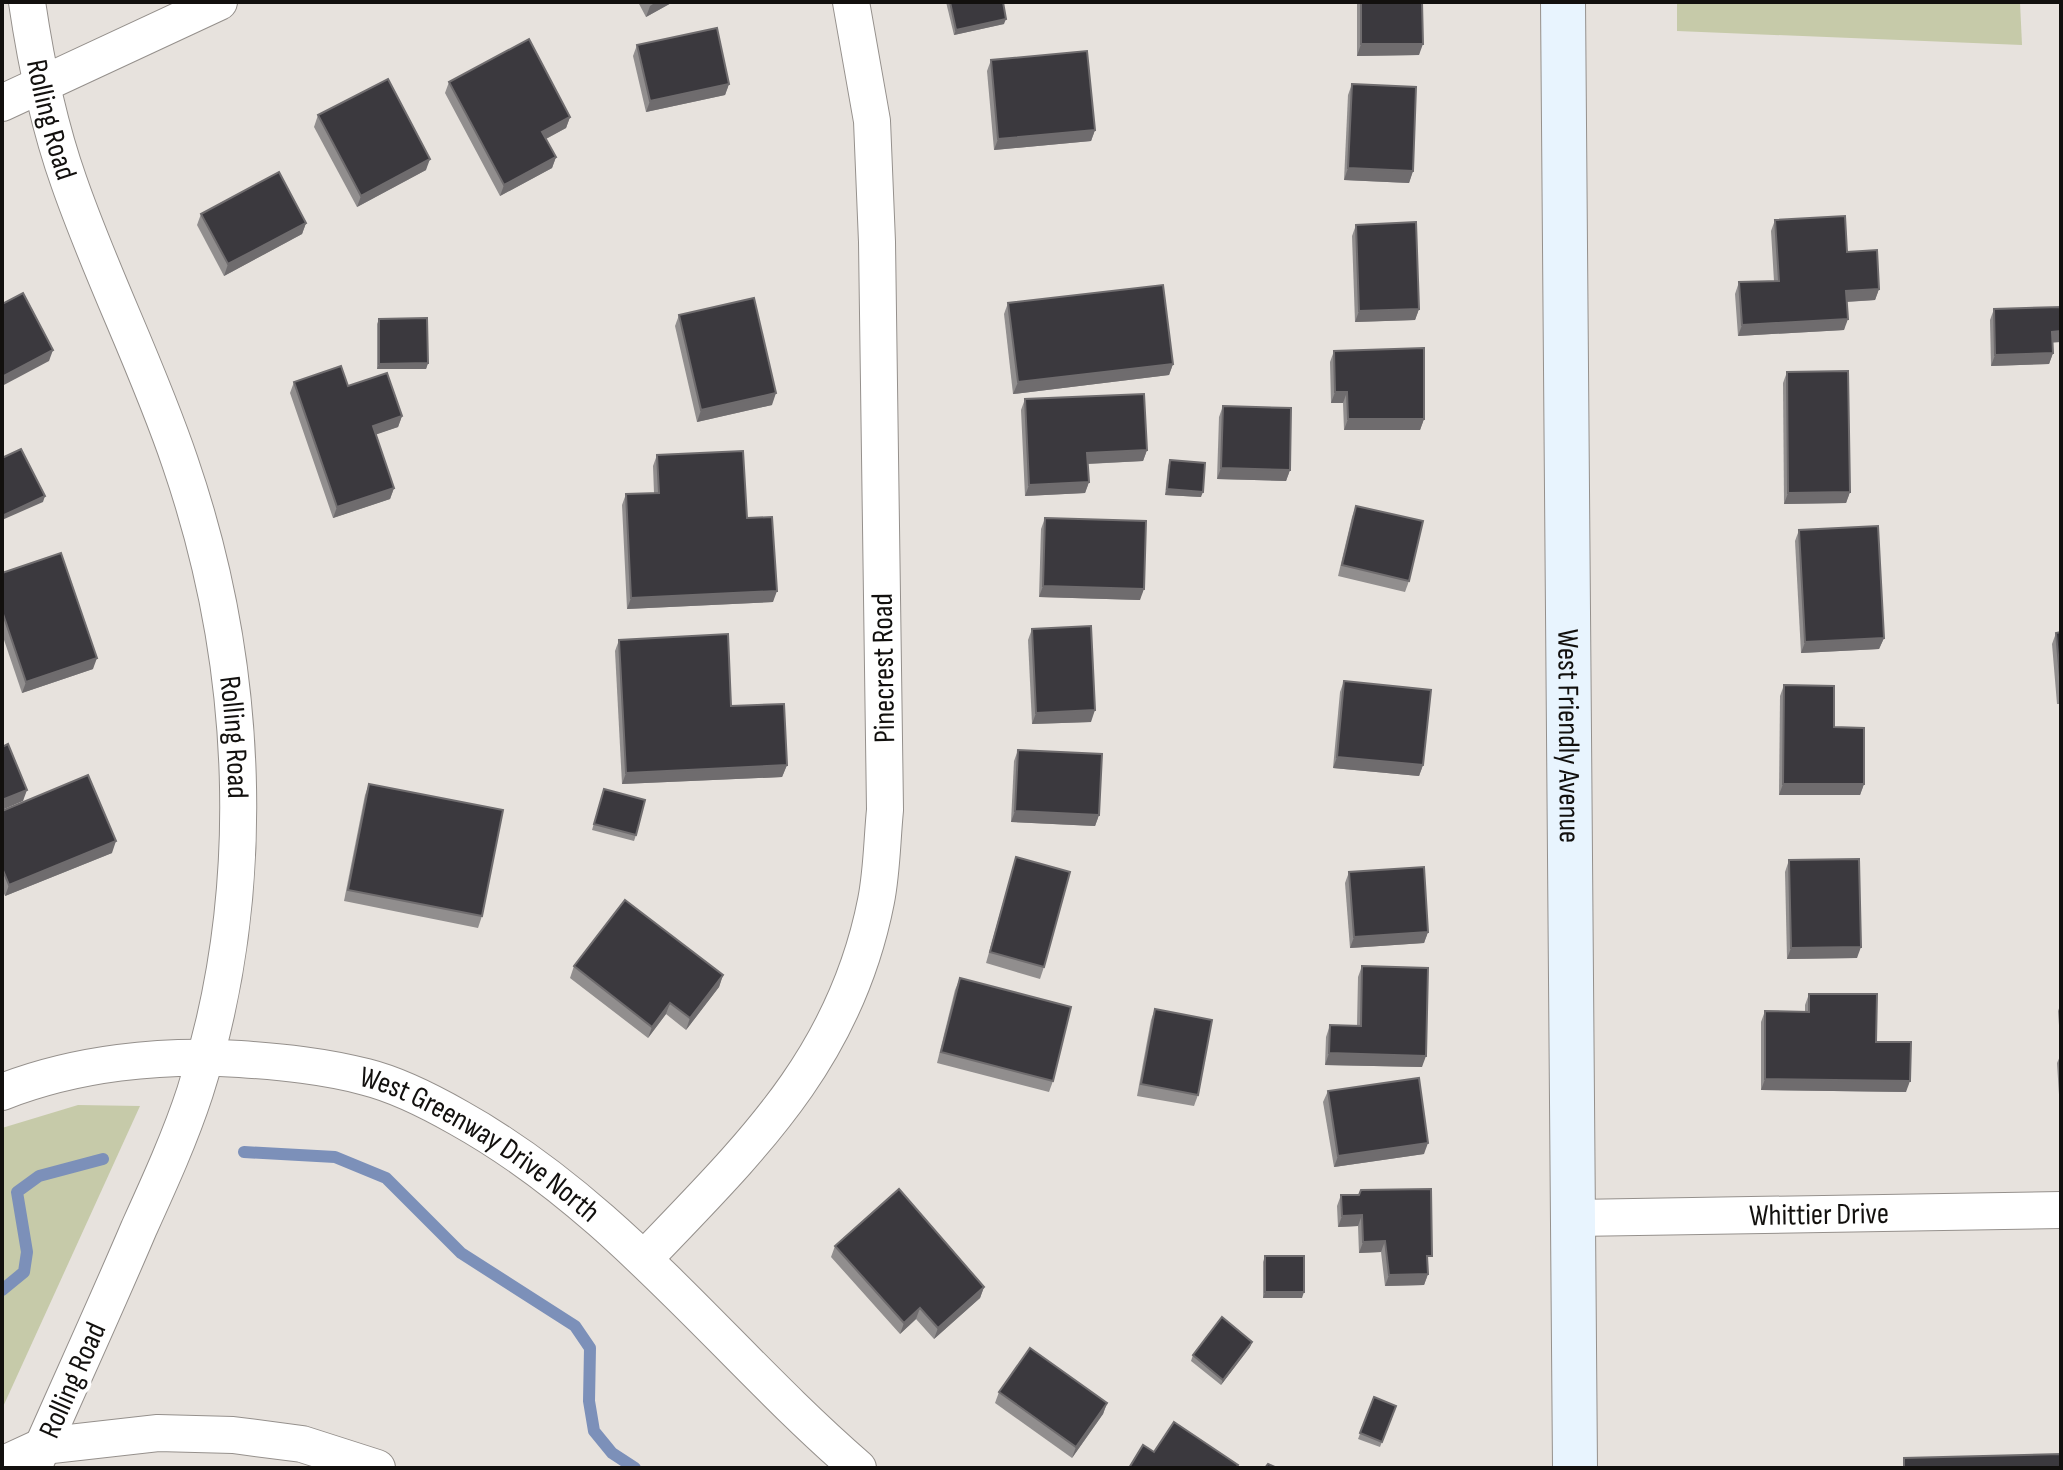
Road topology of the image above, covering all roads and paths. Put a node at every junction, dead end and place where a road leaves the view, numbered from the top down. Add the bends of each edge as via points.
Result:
1 (27, 2) edge
2 (219, 2) edge
3 (851, 2) edge
4 (1563, 2) edge
5 (40, 85) junction
6 (2, 103) edge
7 (204, 1057) junction
8 (2, 1092) edge
9 (2061, 1210) edge
10 (1575, 1218) junction
11 (644, 1259) junction
12 (38, 1457) edge
13 (2, 1465) edge
14 (377, 1468) edge
15 (858, 1468) edge
16 (1575, 1468) edge

1 - 5 street, Rolling Road
2 - 5 street
3 - 11 street, Pinecrest Road via 872,121 877,242 885,810 876,900 833,1028 795,1093
4 - 10 main road, West Friendly Avenue
5 - 6 street
5 - 7 street, Rolling Road via 69,182 180,462 215,587 236,708 239,839 224,972
7 - 8 street, West Greenway Drive North via 84,1068
7 - 11 street, West Greenway Drive North via 295,1063 368,1077 435,1105 505,1144 572,1194
7 - 12 street, Rolling Road via 158,1185
9 - 10 street, Whittier Drive
10 - 16 main road, West Friendly Avenue
11 - 15 street, West Greenway Drive North
12 - 13 street
12 - 14 street via 158,1433 233,1435 302,1444

